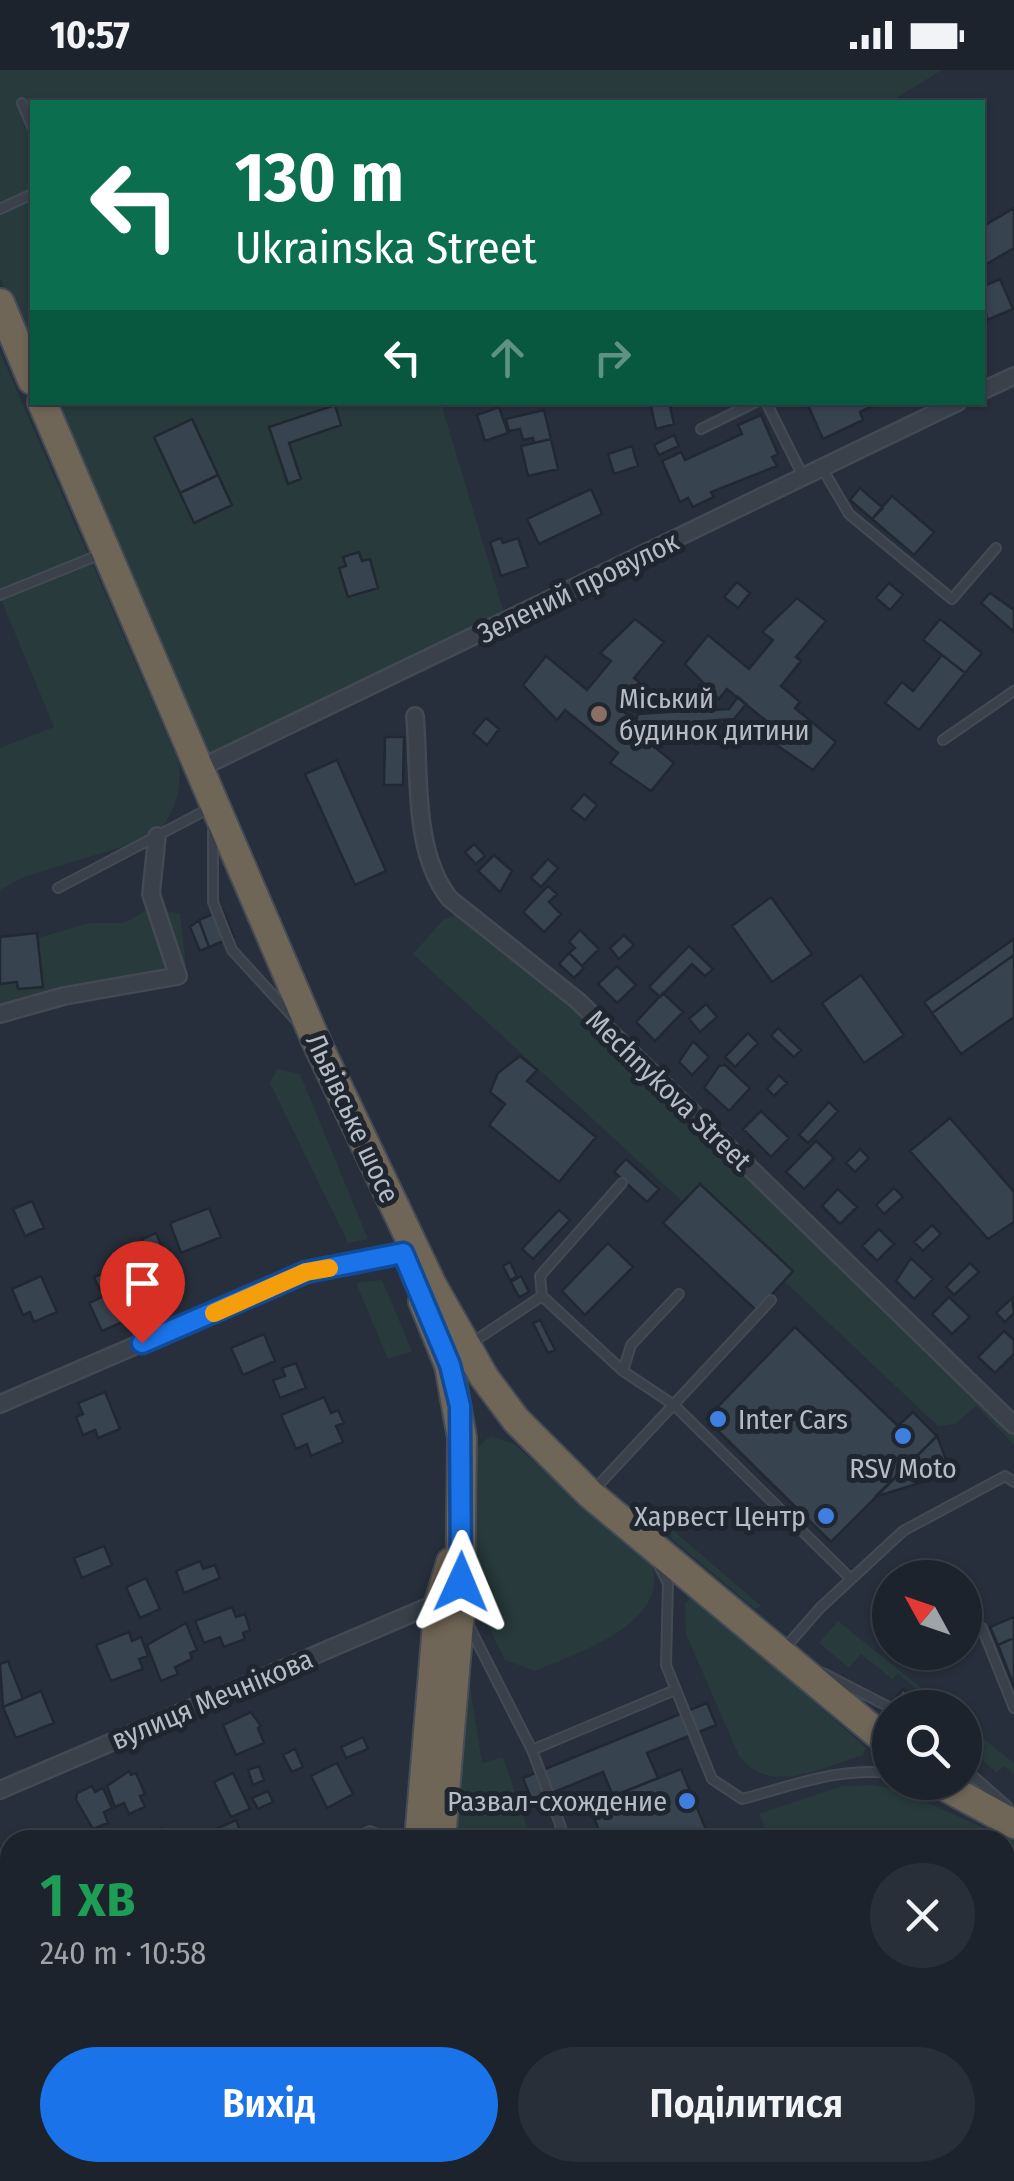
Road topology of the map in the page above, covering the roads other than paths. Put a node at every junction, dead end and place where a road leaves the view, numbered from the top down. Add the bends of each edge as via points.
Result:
1 (22, 103) dead end
2 (30, 121) edge
3 (30, 195) edge
4 (0, 209) edge
5 (0, 303) edge
6 (30, 375) edge
7 (1014, 376) edge
8 (985, 390) edge
9 (43, 405) edge
10 (750, 405) edge
11 (768, 405) edge
12 (952, 405) edge
13 (701, 429) dead end
14 (822, 468) junction
15 (803, 476) junction
16 (996, 548) dead end
17 (105, 552) junction
18 (0, 596) edge
19 (1014, 690) edge
20 (415, 716) dead end
21 (943, 740) dead end
22 (198, 769) junction
23 (214, 806) junction
24 (157, 836) junction
25 (58, 888) dead end
26 (0, 1014) edge
27 (317, 1044) junction
28 (622, 1183) dead end
29 (391, 1200) junction
30 (390, 1256) junction
31 (679, 1294) dead end
32 (542, 1296) junction
33 (771, 1300) dead end
34 (464, 1344) junction
35 (623, 1371) junction
36 (0, 1404) edge
37 (674, 1406) junction
38 (1014, 1425) edge
39 (1014, 1482) edge
40 (590, 1494) junction
41 (645, 1542) junction
42 (850, 1579) junction
43 (441, 1607) junction
44 (982, 1628) dead end
45 (782, 1652) junction
46 (675, 1690) junction
47 (872, 1698) edge
48 (1014, 1708) edge
49 (872, 1729) edge
50 (532, 1750) junction
51 (872, 1771) edge
52 (982, 1785) edge
53 (0, 1790) edge
54 (970, 1800) edge
55 (1014, 1812) edge
56 (1014, 1824) edge
57 (422, 1830) edge
58 (560, 1830) edge

1 - 2 lane
3 - 4 lane
5 - 6 highway
7 - 8 street
9 - 17 highway, Львівське шосе
10 - 13 lane
11 - 15 lane
12 - 14 street, Зелений провулок
14 - 15 street, Зелений провулок
14 - 16 lane via 849,514 952,599
15 - 22 street, Зелений провулок
17 - 18 lane
17 - 22 highway, Львівське шосе
19 - 21 lane
20 - 38 street, Mechnykova Street via 428,856 450,899 578,1001
22 - 23 highway, Львівське шосе
23 - 24 lane
23 - 27 highway, Львівське шосе
23 - 27 lane via 213,902 232,950
24 - 25 lane
24 - 26 street via 151,894 178,976
27 - 29 highway, Львівське шосе
28 - 32 lane via 540,1276
29 - 30 highway
29 - 34 highway, Львівське шосе
30 - 36 street via 306,1272
30 - 43 highway via 450,1365 460,1406 462,1527
31 - 35 lane via 631,1345
32 - 34 lane
32 - 35 lane
33 - 37 lane
34 - 40 highway, Львівське шосе via 516,1420
35 - 37 lane
37 - 40 lane
37 - 42 lane
39 - 42 lane via 1005,1476 903,1531
40 - 41 highway, Львівське шосе
41 - 45 highway, Львівське шосе
41 - 46 lane via 668,1582 666,1665
42 - 45 lane
43 - 50 lane
43 - 53 street, вулиця Мечнікова
43 - 57 highway
44 - 48 lane
45 - 47 lane
45 - 49 highway, Львівське шосе
46 - 50 lane
46 - 51 lane via 712,1779 742,1799 826,1775
50 - 58 lane
52 - 55 lane
54 - 56 highway

